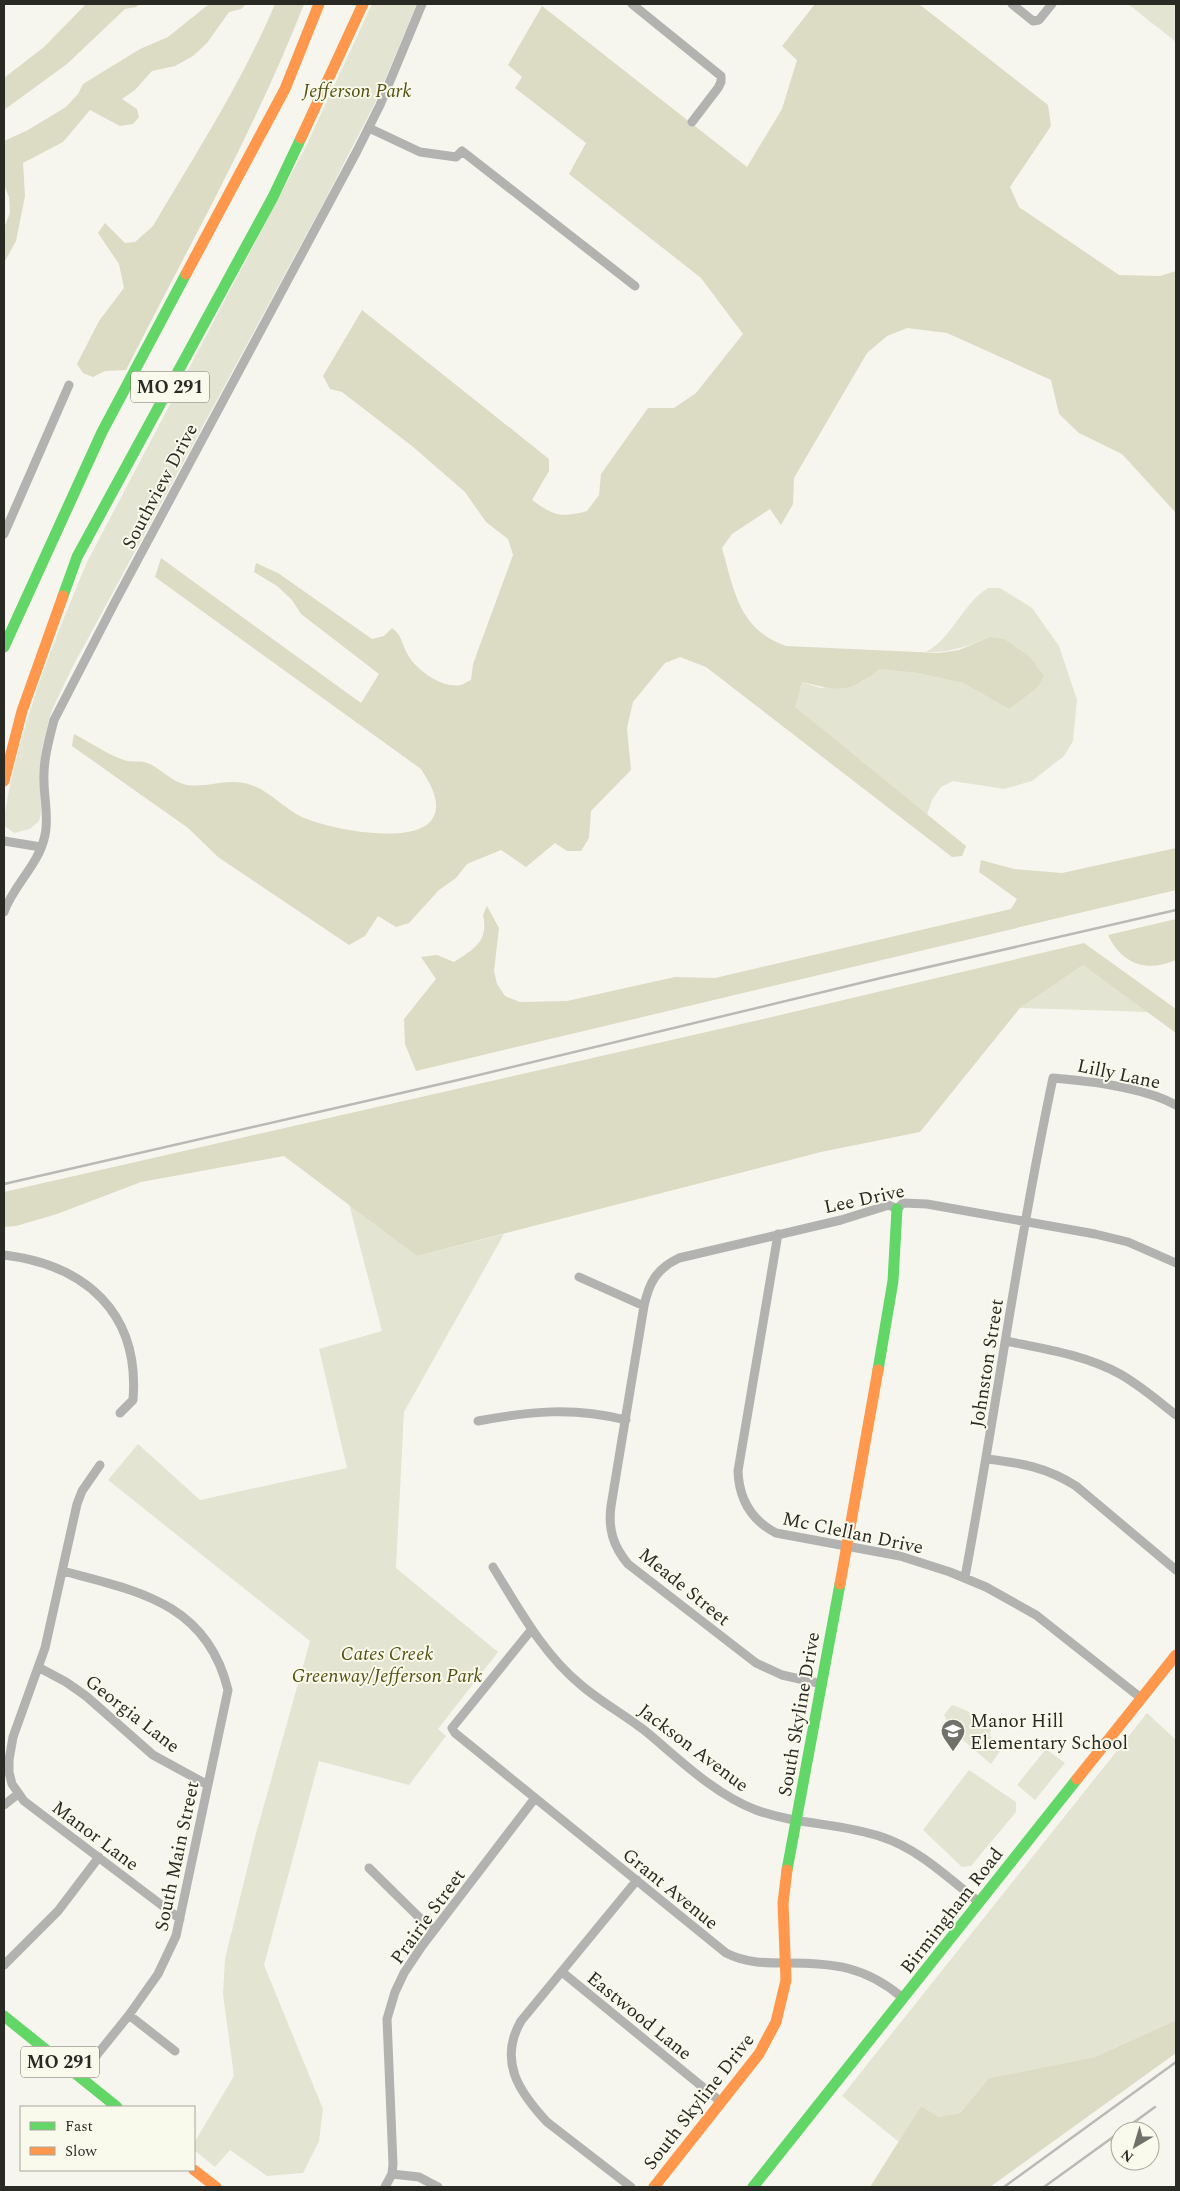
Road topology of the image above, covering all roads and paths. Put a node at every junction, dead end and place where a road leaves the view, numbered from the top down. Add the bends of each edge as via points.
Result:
1 (319, 4) edge
2 (362, 4) edge
3 (422, 4) edge
4 (632, 4) edge
5 (1012, 4) edge
6 (1052, 4) edge
7 (692, 122) dead end
8 (369, 128) junction
9 (635, 286) dead end
10 (69, 385) dead end
11 (4, 534) edge
12 (4, 646) edge
13 (4, 781) edge
14 (4, 841) edge
15 (41, 847) junction
16 (4, 912) edge
17 (1053, 1078) joint
18 (1176, 1105) edge
19 (897, 1209) junction
20 (1026, 1222) junction
21 (778, 1234) junction
22 (4, 1255) edge
23 (1176, 1263) edge
24 (579, 1277) dead end
25 (644, 1306) junction
26 (1006, 1341) junction
27 (120, 1413) dead end
28 (1176, 1416) edge
29 (626, 1420) junction
30 (478, 1421) dead end
31 (987, 1459) junction
32 (100, 1465) dead end
33 (847, 1546) junction
34 (493, 1567) dead end
35 (1176, 1570) edge
36 (63, 1571) junction
37 (965, 1577) junction
38 (532, 1629) junction
39 (1176, 1655) edge
40 (38, 1667) junction
41 (822, 1684) junction
42 (1140, 1698) junction
43 (208, 1785) junction
44 (18, 1794) junction
45 (535, 1798) junction
46 (4, 1805) edge
47 (797, 1820) junction
48 (98, 1858) junction
49 (369, 1868) dead end
50 (637, 1880) junction
51 (979, 1902) junction
52 (180, 1919) junction
53 (433, 1931) junction
54 (785, 1963) junction
55 (4, 1965) edge
56 (562, 1972) junction
57 (903, 1998) junction
58 (129, 2015) junction
59 (4, 2016) edge
60 (175, 2051) dead end
61 (79, 2077) junction
62 (721, 2102) junction
63 (115, 2106) edge
64 (195, 2171) edge
65 (392, 2174) junction
66 (216, 2187) edge
67 (384, 2187) edge
68 (438, 2187) edge
69 (631, 2187) edge
70 (654, 2187) edge
71 (753, 2187) edge

1 - 12 main road, MO 291 via 285,89 102,432
2 - 13 main road, MO 291 via 273,197 77,557 22,710
3 - 8 street, Southview Drive
4 - 7 street via 721,76 718,88
5 - 6 street via 1033,21 1039,20
8 - 9 street via 420,152 456,157 462,151
8 - 15 street, Southview Drive via 54,720 44,775 47,823
10 - 11 street
14 - 15 street
15 - 16 street, Southview Drive
17 - 18 street, Lilly Lane via 1144,1093
17 - 20 street, Johnston Street
19 - 20 street, Lee Drive via 903,1203 927,1204
19 - 21 street, Lee Drive via 889,1205
19 - 33 main road, South Skyline Drive via 893,1281
20 - 23 street, Lee Drive via 1128,1242
20 - 26 street, Johnston Street
21 - 25 street, Lee Drive via 668,1263 652,1279
21 - 33 street, Mc Clellan Drive via 738,1471 740,1493 750,1513 776,1533
22 - 27 street via 36,1260 69,1273 98,1294 110,1308 124,1333 134,1369 133,1400
24 - 25 street
25 - 29 street, Meade Street
26 - 28 street via 1070,1354 1106,1367 1140,1386
26 - 31 street, Johnston Street
29 - 30 street via 566,1411 524,1413
29 - 41 street, Meade Street via 609,1518 612,1537 620,1554 628,1564 756,1663 782,1675
31 - 35 street via 1030,1465 1063,1478
31 - 37 street, Johnston Street
32 - 36 street via 77,1504
33 - 37 street, Mc Clellan Drive via 900,1556
33 - 41 main road, South Skyline Drive
34 - 38 street, Jackson Avenue
36 - 40 street
36 - 43 street, South Main Street via 141,1592 186,1619 198,1630 217,1658 228,1690
37 - 42 street, Mc Clellan Drive via 1016,1602
38 - 45 street, Grant Avenue via 452,1728
38 - 47 street, Jackson Avenue via 556,1661 581,1686 724,1794 755,1810
39 - 42 main road, Birmingham Road
40 - 43 street, Georgia Lane via 86,1696 153,1755
40 - 44 street via 13,1737 9,1760 9,1772
41 - 47 main road, South Skyline Drive
42 - 51 main road, Birmingham Road
43 - 52 street, South Main Street
44 - 46 street
44 - 48 street, Manor Lane
45 - 50 street, Grant Avenue
45 - 53 street, Prairie Street
47 - 51 street, Jackson Avenue via 869,1833 895,1842 919,1856
47 - 54 main road, South Skyline Drive via 784,1903
48 - 52 street, Manor Lane
48 - 55 street via 58,1911
49 - 53 street
50 - 54 street, Grant Avenue via 726,1953 747,1961
50 - 56 street
51 - 57 main road, Birmingham Road
52 - 58 street, South Main Street via 168,1956
53 - 65 street, Prairie Street via 404,1972 387,2019
54 - 57 street, Grant Avenue via 829,1964 857,1970 882,1982
54 - 62 main road, South Skyline Drive via 784,1995 773,2029 759,2054
56 - 62 street, Eastwood Lane
56 - 69 street via 521,2021 514,2039 512,2069 531,2104 547,2122
57 - 71 main road, Birmingham Road
58 - 60 street
58 - 61 street, South Main Street
59 - 61 main road, MO 291
61 - 63 main road, MO 291
62 - 70 main road, South Skyline Drive
64 - 66 main road
65 - 67 street
65 - 68 street via 419,2177

